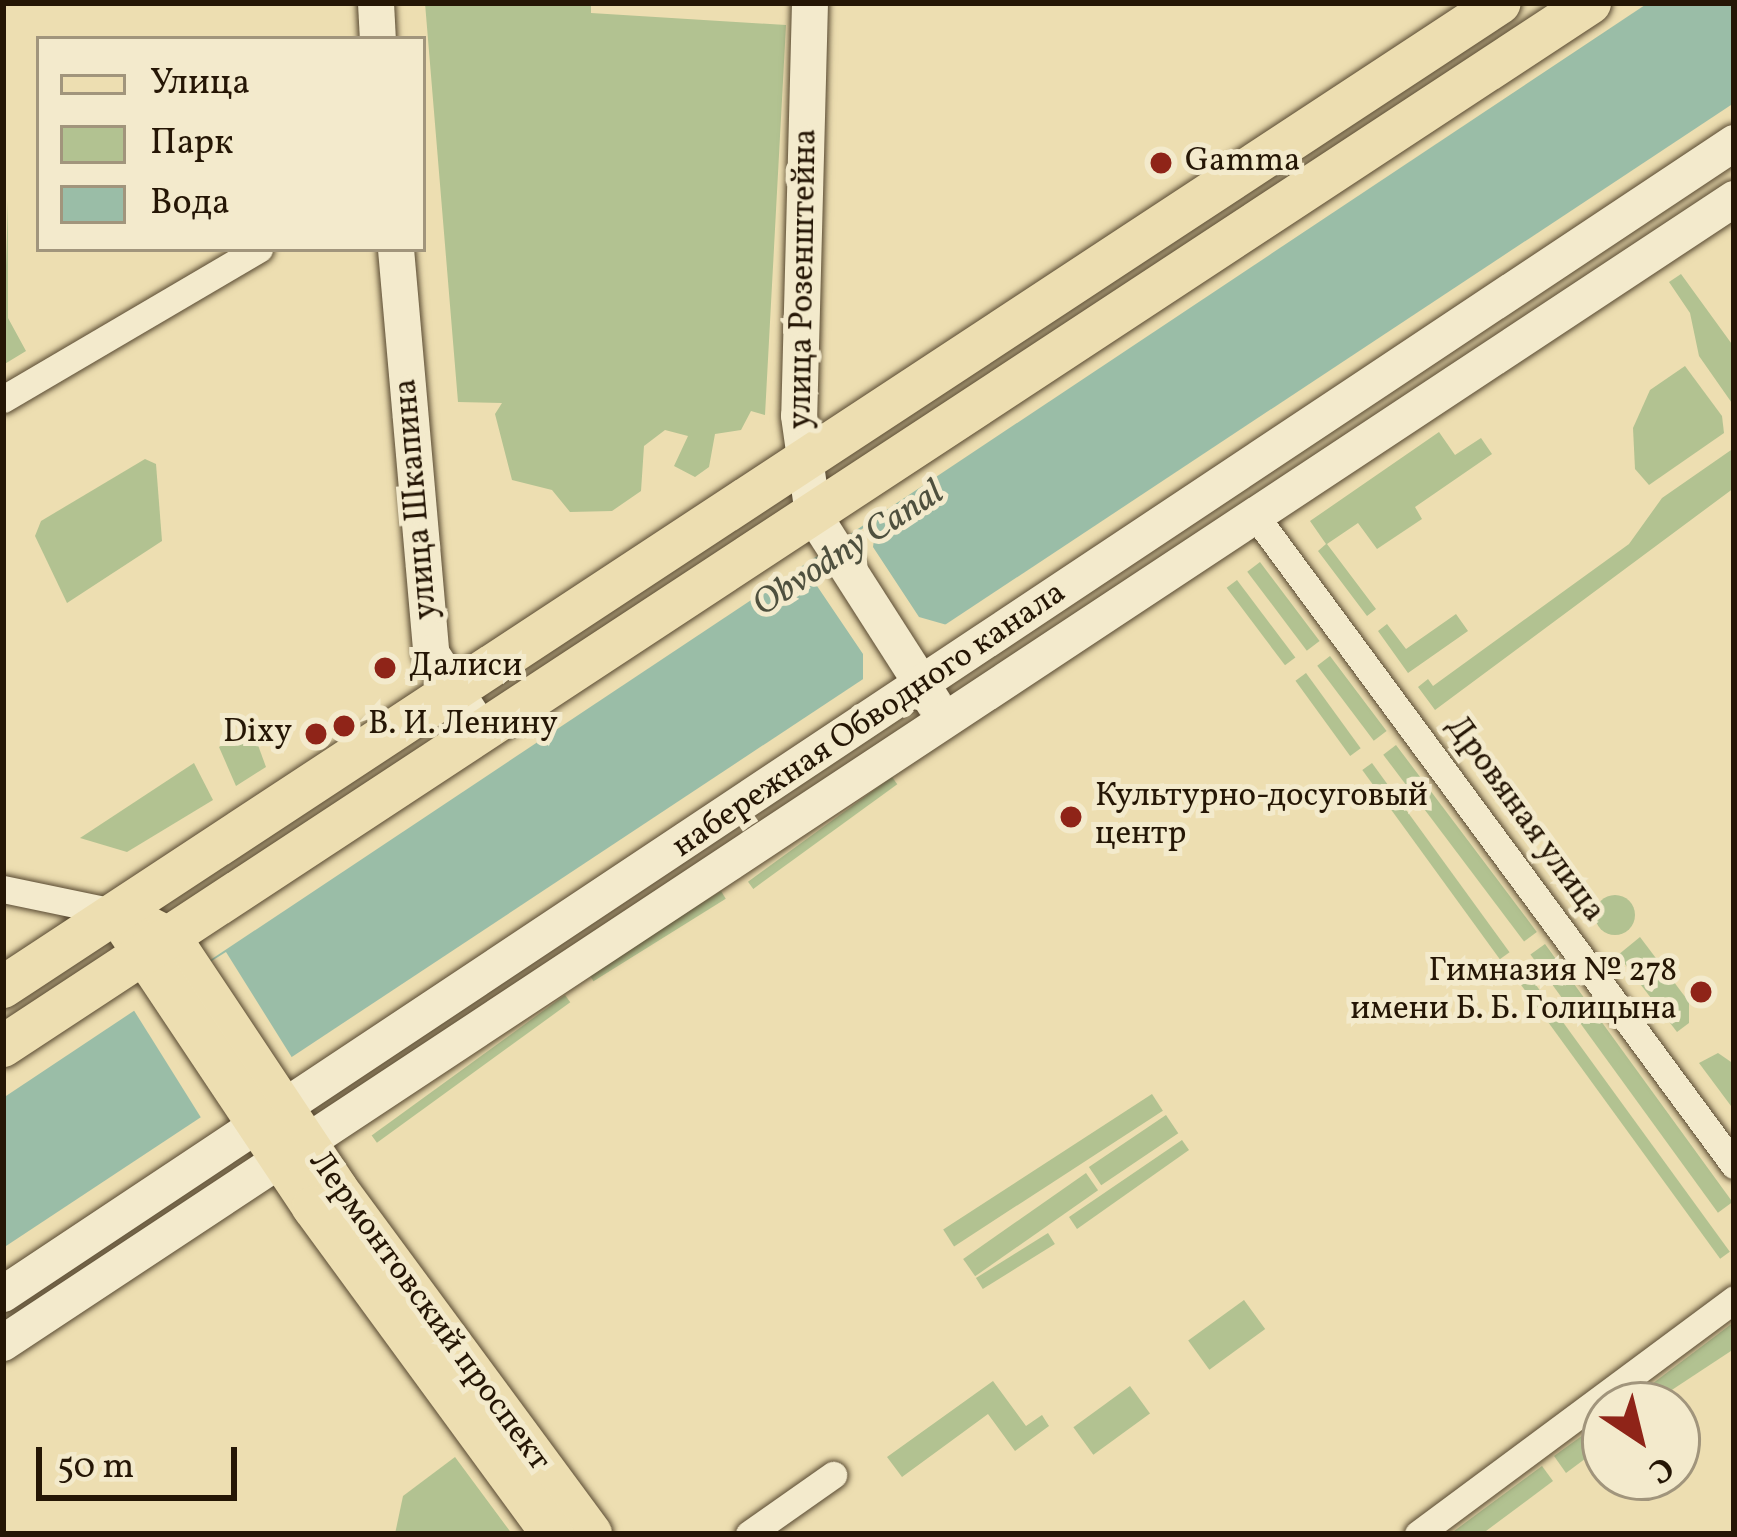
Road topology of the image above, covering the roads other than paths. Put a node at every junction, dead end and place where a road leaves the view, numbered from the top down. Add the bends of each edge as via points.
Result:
1 (376, 3) edge
2 (810, 3) edge
3 (1501, 3) edge
4 (1589, 3) edge
5 (378, 36) edge
6 (1734, 143) edge
7 (1734, 199) edge
8 (254, 252) edge
9 (396, 252) edge
10 (3, 399) edge
11 (806, 462) junction
12 (1257, 518) junction
13 (821, 532) junction
14 (923, 687) junction
15 (458, 693) junction
16 (946, 721) junction
17 (483, 733) junction
18 (3, 889) edge
19 (119, 913) junction
20 (168, 965) junction
21 (3, 987) edge
22 (3, 1046) edge
23 (274, 1121) junction
24 (1734, 1165) edge
25 (3, 1294) edge
26 (1734, 1299) edge
27 (3, 1343) edge
28 (833, 1474) dead end
29 (552, 1534) edge
30 (590, 1534) edge
31 (749, 1534) edge
32 (1418, 1534) edge

1 - 5 street
2 - 11 street, улица Розенштейна via 799,416
3 - 11 main road
4 - 13 main road
6 - 14 street, набережная Обводного канала
7 - 12 street, набережная Обводного канала
8 - 10 street
9 - 15 street, улица Шкапина via 431,652
11 - 13 street, улица Розенштейна
11 - 15 main road
12 - 16 street, набережная Обводного канала
12 - 24 street, Дровяная улица
13 - 14 street
13 - 17 main road
14 - 16 street
14 - 23 street, набережная Обводного канала
15 - 17 street, улица Шкапина
15 - 19 main road
16 - 23 street, набережная Обводного канала
17 - 20 main road
18 - 19 street
19 - 20 main road
19 - 21 main road
20 - 22 main road
20 - 23 main road
23 - 25 street, набережная Обводного канала
23 - 27 street, набережная Обводного канала
23 - 29 main road, Лермонтовский проспект
23 - 30 main road, Лермонтовский проспект
26 - 32 street
28 - 31 street

